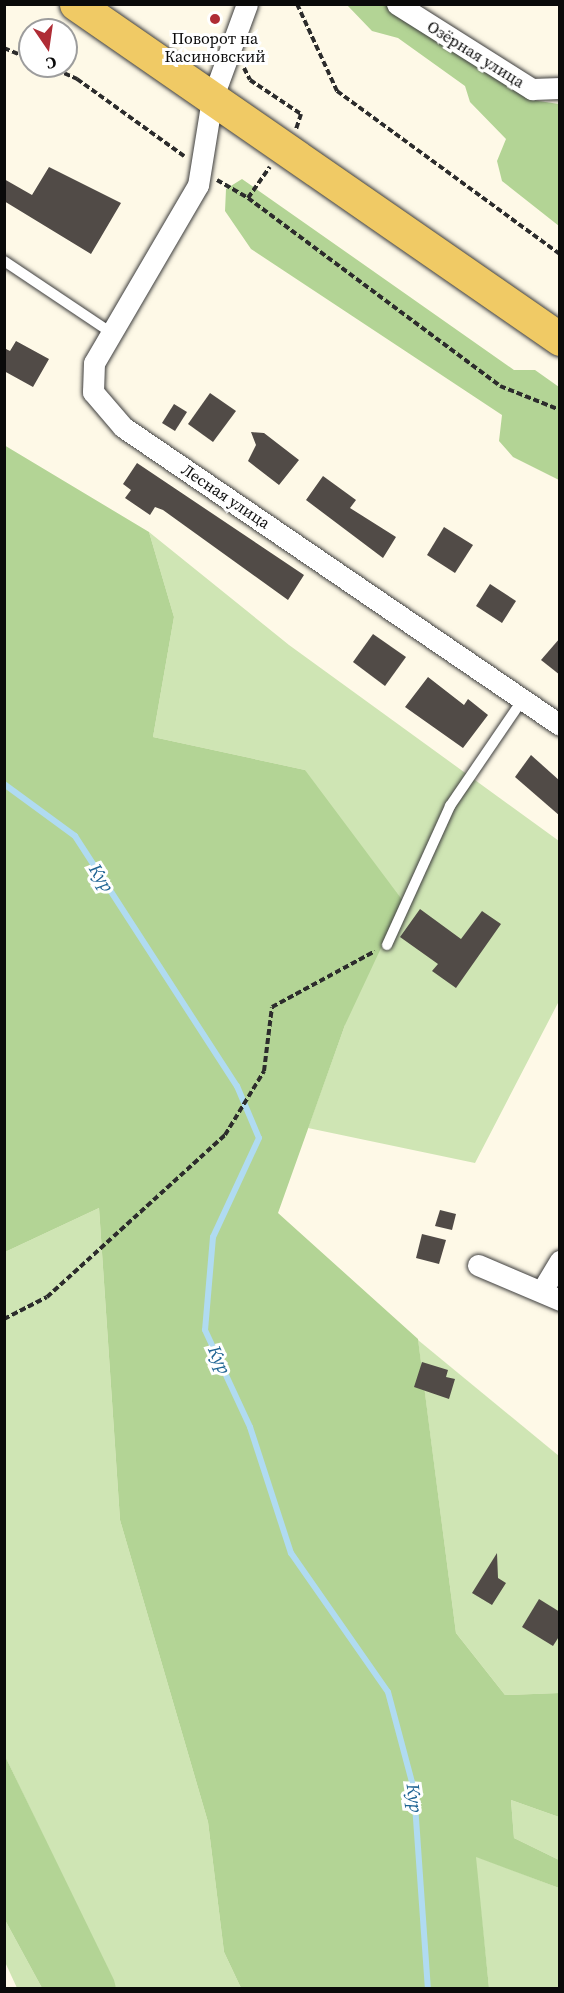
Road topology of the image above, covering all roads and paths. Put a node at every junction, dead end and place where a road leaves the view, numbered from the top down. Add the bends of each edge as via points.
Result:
1 (76, 4) edge
2 (247, 4) edge
3 (297, 4) edge
4 (397, 4) edge
5 (4, 48) edge
6 (18, 54) edge
7 (560, 88) edge
8 (212, 99) junction
9 (249, 198) dead end
10 (560, 254) edge
11 (4, 261) edge
12 (113, 334) junction
13 (560, 339) edge
14 (560, 410) edge
15 (523, 699) junction
16 (560, 725) edge
17 (387, 945) joint
18 (560, 1261) edge
19 (478, 1265) dead end
20 (551, 1294) edge
21 (4, 1319) edge

1 - 8 main road
2 - 8 street
3 - 10 path via 337,91
4 - 7 street, Озёрная улица via 532,89
5 - 6 path
8 - 12 street, Лесная улица via 198,185
8 - 13 main road
9 - 14 path via 500,386
11 - 12 lane
12 - 15 street, Лесная улица via 94,363 93,392 123,427
15 - 16 street, Лесная улица
15 - 17 lane via 450,806
17 - 21 path via 272,1008 264,1071 225,1135 46,1297
18 - 20 street
19 - 20 street

